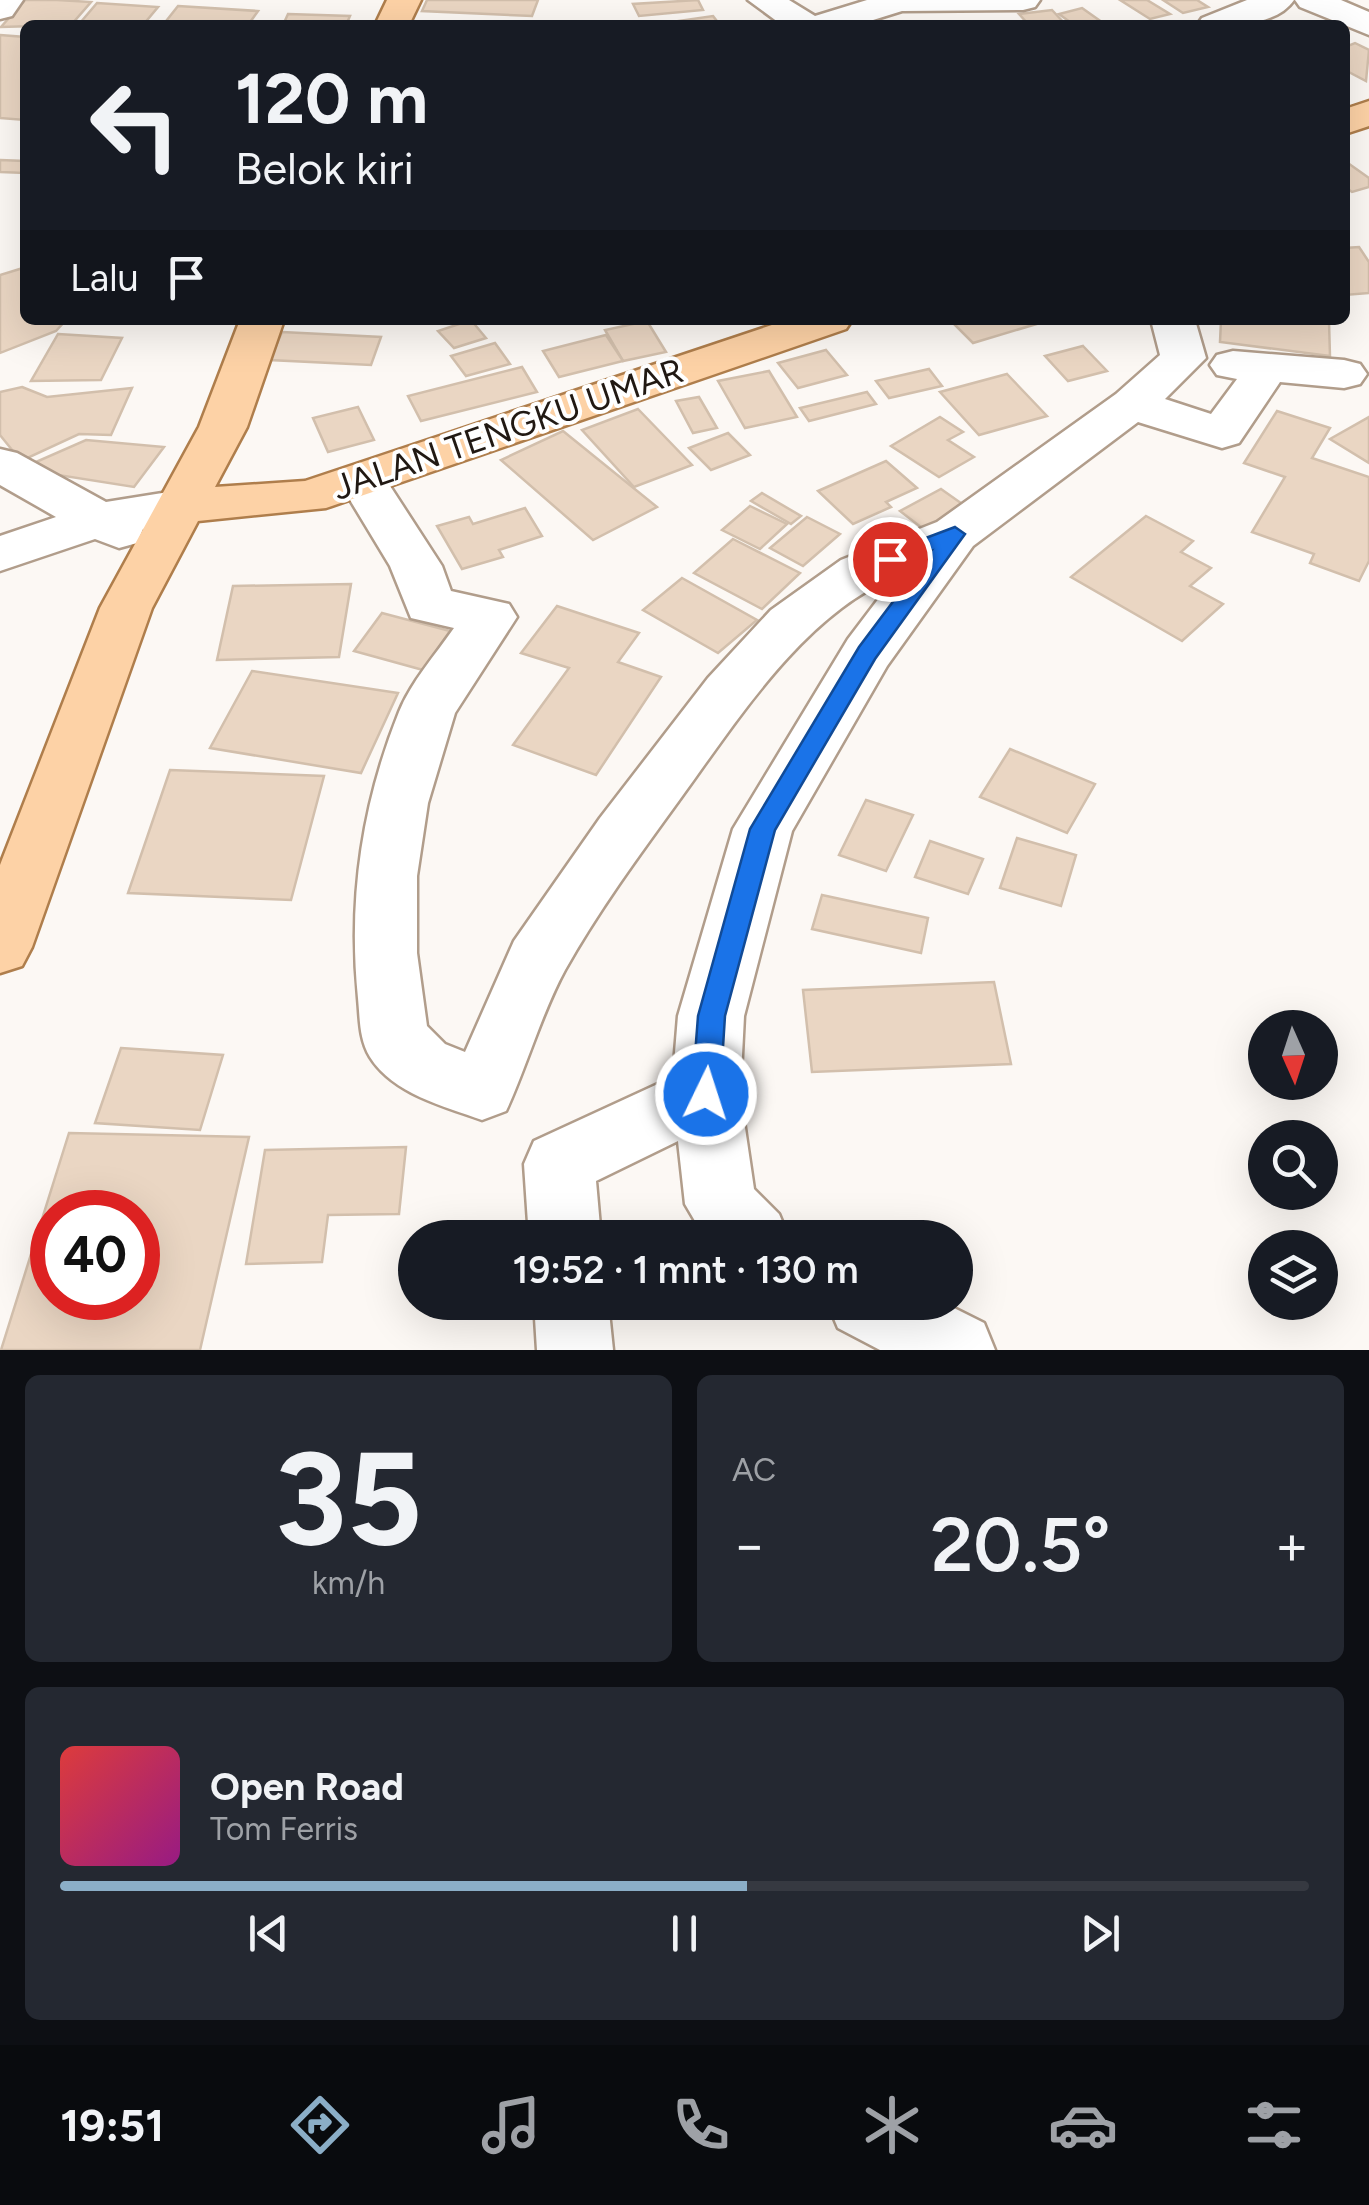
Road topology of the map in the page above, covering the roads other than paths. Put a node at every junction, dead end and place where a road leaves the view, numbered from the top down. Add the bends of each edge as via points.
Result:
1 (6, 0) edge
2 (766, 0) edge
3 (901, 0) edge
4 (1023, 0) edge
5 (1277, 0) edge
6 (1312, 0) edge
7 (0, 9) edge
8 (798, 20) edge
9 (836, 20) edge
10 (1227, 20) edge
11 (1369, 25) edge
12 (260, 325) edge
13 (815, 325) edge
14 (1178, 339) edge
15 (1266, 370) junction
16 (1344, 374) dead end
17 (1132, 404) junction
18 (0, 464) edge
19 (362, 480) junction
20 (180, 506) junction
21 (102, 520) junction
22 (955, 534) junction
23 (0, 554) edge
24 (152, 554) junction
25 (0, 947) edge
26 (706, 1094) junction
27 (564, 1220) edge
28 (736, 1220) edge
29 (572, 1320) edge
30 (898, 1320) edge
31 (575, 1350) edge
32 (956, 1350) edge

1 - 7 street
2 - 8 street
3 - 4 street
3 - 9 street
5 - 10 street
6 - 11 street
12 - 20 main road via 223,427
13 - 19 main road, JALAN TENGKU UMAR
14 - 15 street
14 - 17 street
15 - 16 street
15 - 17 street via 1222,434
17 - 22 street
18 - 21 street
19 - 20 main road, JALAN TENGKU UMAR via 309,497
19 - 22 street via 416,566 430,605 490,617 428,709 399,803 386,876 385,953 395,1039 421,1065 482,1090 538,960 728,692 790,623 858,572
20 - 21 street
20 - 24 main road
21 - 23 street
21 - 24 street
22 - 26 street via 867,653 762,829 711,1016
24 - 25 main road
26 - 27 street via 559,1164
26 - 28 street via 721,1204
29 - 31 street
30 - 32 street

